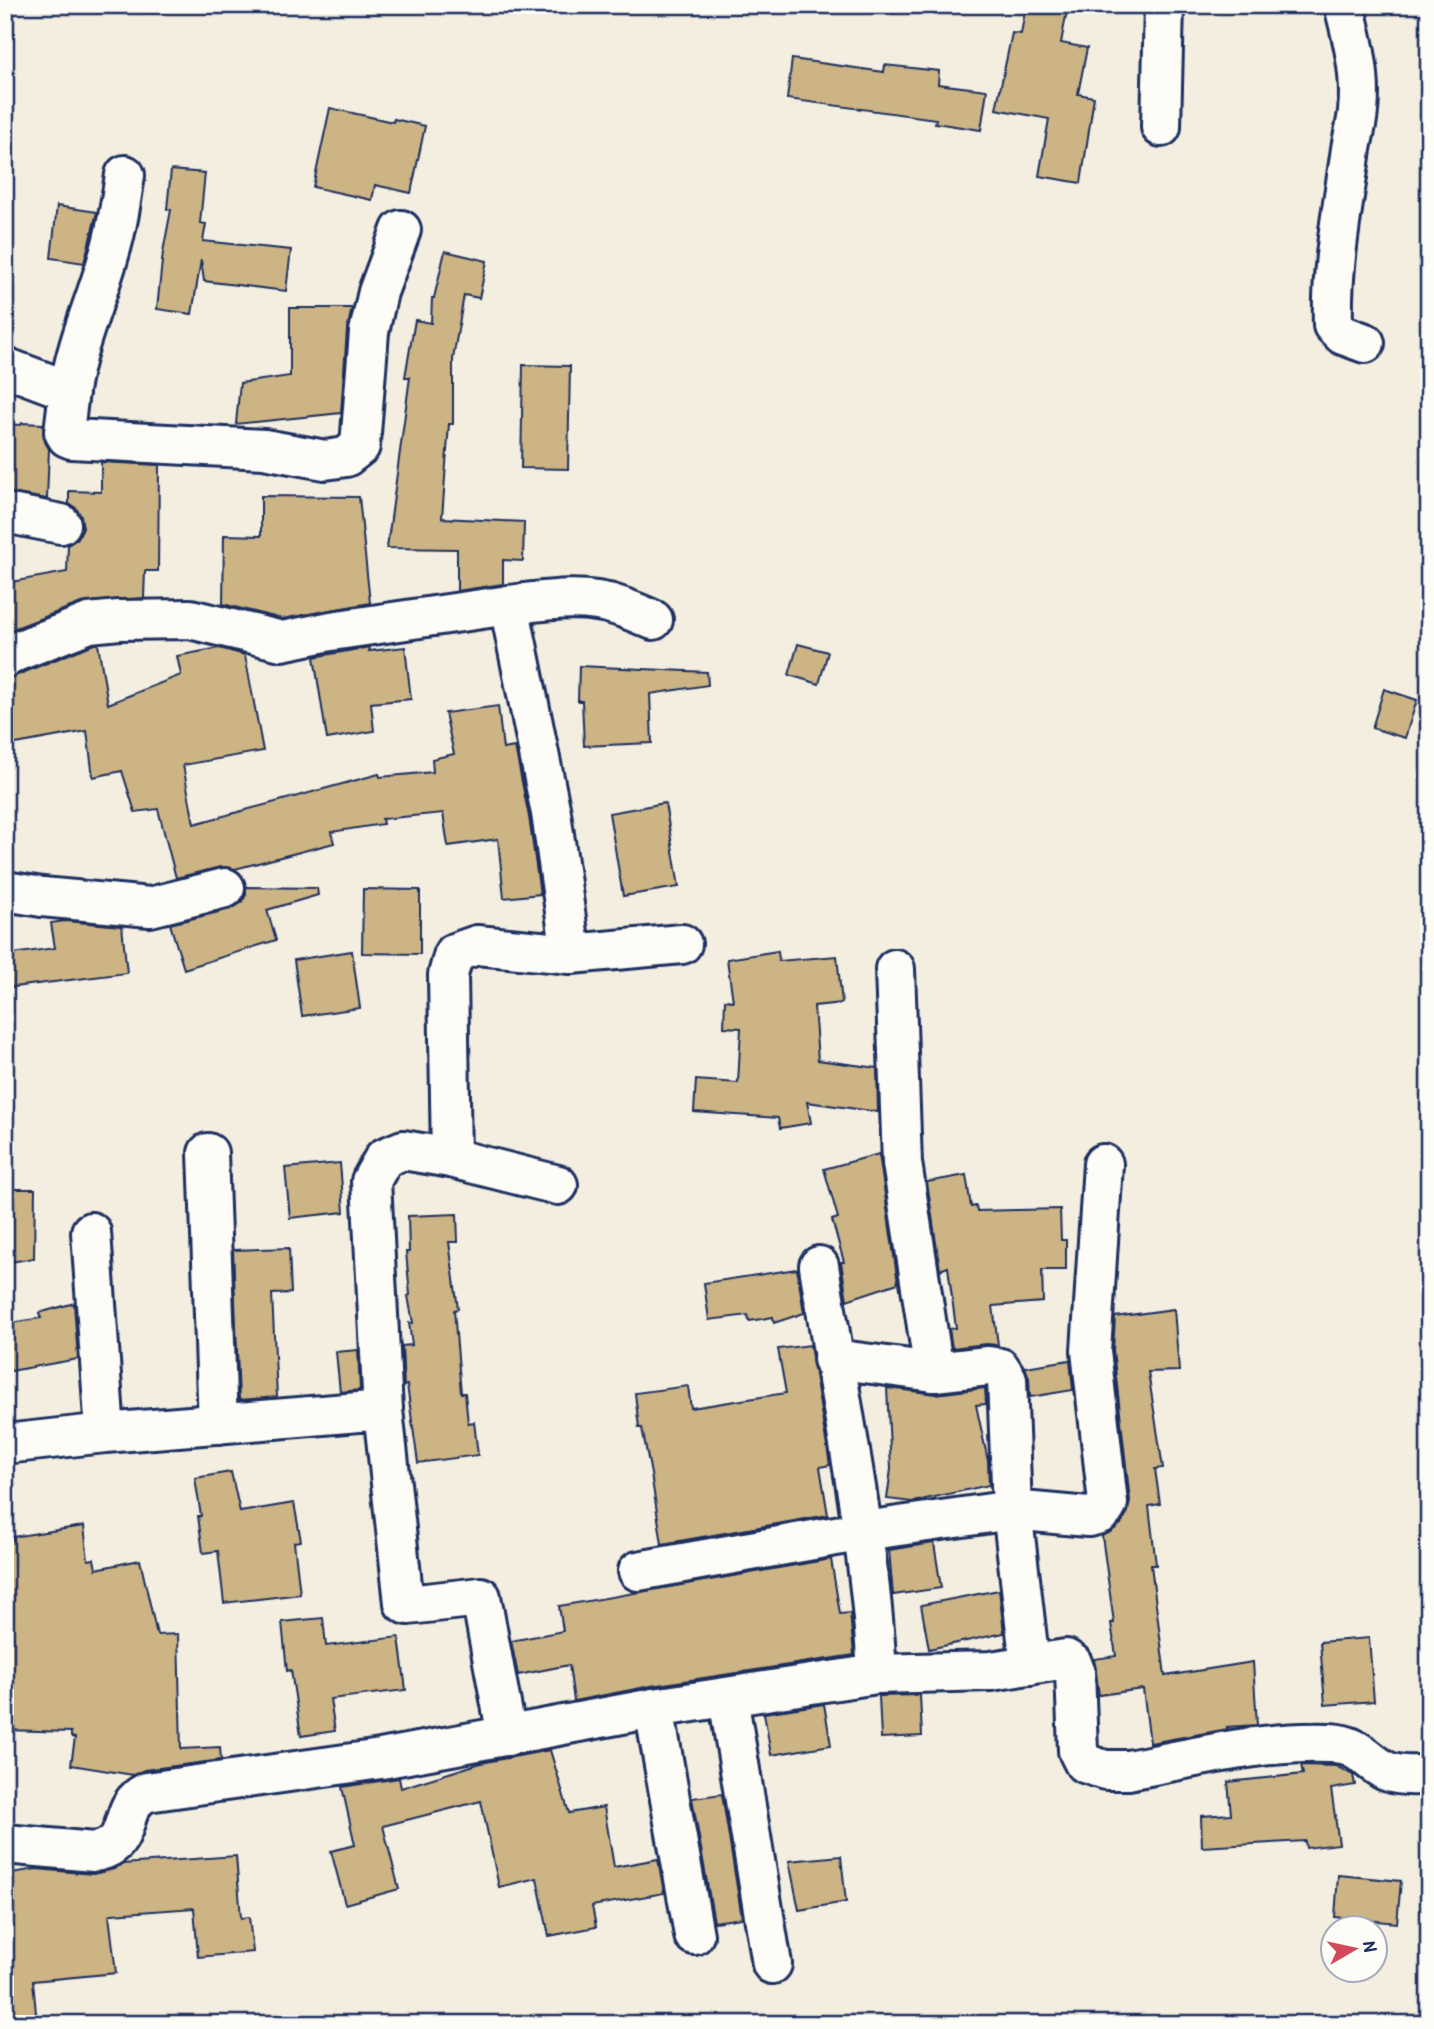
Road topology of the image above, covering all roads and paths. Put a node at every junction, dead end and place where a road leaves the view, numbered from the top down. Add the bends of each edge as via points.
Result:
1 (1164, 5) edge
2 (1344, 5) edge
3 (1161, 127) dead end
4 (125, 175) dead end
5 (401, 230) dead end
6 (1365, 343) dead end
7 (5, 368) edge
8 (69, 390) junction
9 (5, 513) edge
10 (61, 524) dead end
11 (509, 605) junction
12 (653, 620) dead end
13 (5, 659) edge
14 (225, 888) dead end
15 (5, 891) edge
16 (682, 944) dead end
17 (571, 954) junction
18 (895, 969) dead end
19 (208, 1153) dead end
20 (451, 1158) junction
21 (1103, 1164) dead end
22 (558, 1185) dead end
23 (91, 1232) dead end
24 (819, 1266) dead end
25 (833, 1359) junction
26 (934, 1372) junction
27 (383, 1410) junction
28 (218, 1424) junction
29 (105, 1433) junction
30 (5, 1444) edge
31 (1012, 1510) junction
32 (864, 1531) junction
33 (638, 1571) dead end
34 (1030, 1665) junction
35 (877, 1674) junction
36 (728, 1697) junction
37 (654, 1708) junction
38 (507, 1736) junction
39 (1429, 1774) edge
40 (5, 1844) edge
41 (694, 1935) dead end
42 (772, 1964) dead end

1 - 3 street
2 - 6 street via 1353,40 1358,111 1335,259 1332,325 1343,335
4 - 8 street via 112,246 86,319
5 - 8 street via 369,332 360,446 346,457 325,460 264,449 72,439 64,432
7 - 8 street
9 - 10 street
11 - 12 street via 561,599 593,601
11 - 13 street via 282,641 190,619 89,623
11 - 17 street via 551,813
14 - 15 street via 150,906
16 - 17 street
17 - 20 street via 477,946 454,953 448,975
18 - 26 street via 902,1163
19 - 28 street
20 - 22 street
20 - 27 street via 403,1150 384,1158 371,1181
21 - 31 street via 1091,1351 1108,1503 1105,1511 1088,1517
23 - 29 street
24 - 25 street
25 - 26 street
25 - 32 street
26 - 31 street via 988,1366 1000,1368 1007,1379
27 - 28 street
27 - 38 street via 404,1603 479,1582
28 - 29 street
29 - 30 street
31 - 32 street
31 - 34 street
32 - 33 street
32 - 35 street
34 - 35 street via 991,1671
34 - 39 street via 1066,1659 1072,1663 1078,1751 1084,1763 1105,1770 1269,1745 1332,1743 1357,1748 1387,1771
35 - 36 street
36 - 37 street
36 - 42 street
37 - 38 street
37 - 41 street
38 - 40 street via 147,1792 130,1806 123,1832 105,1850

